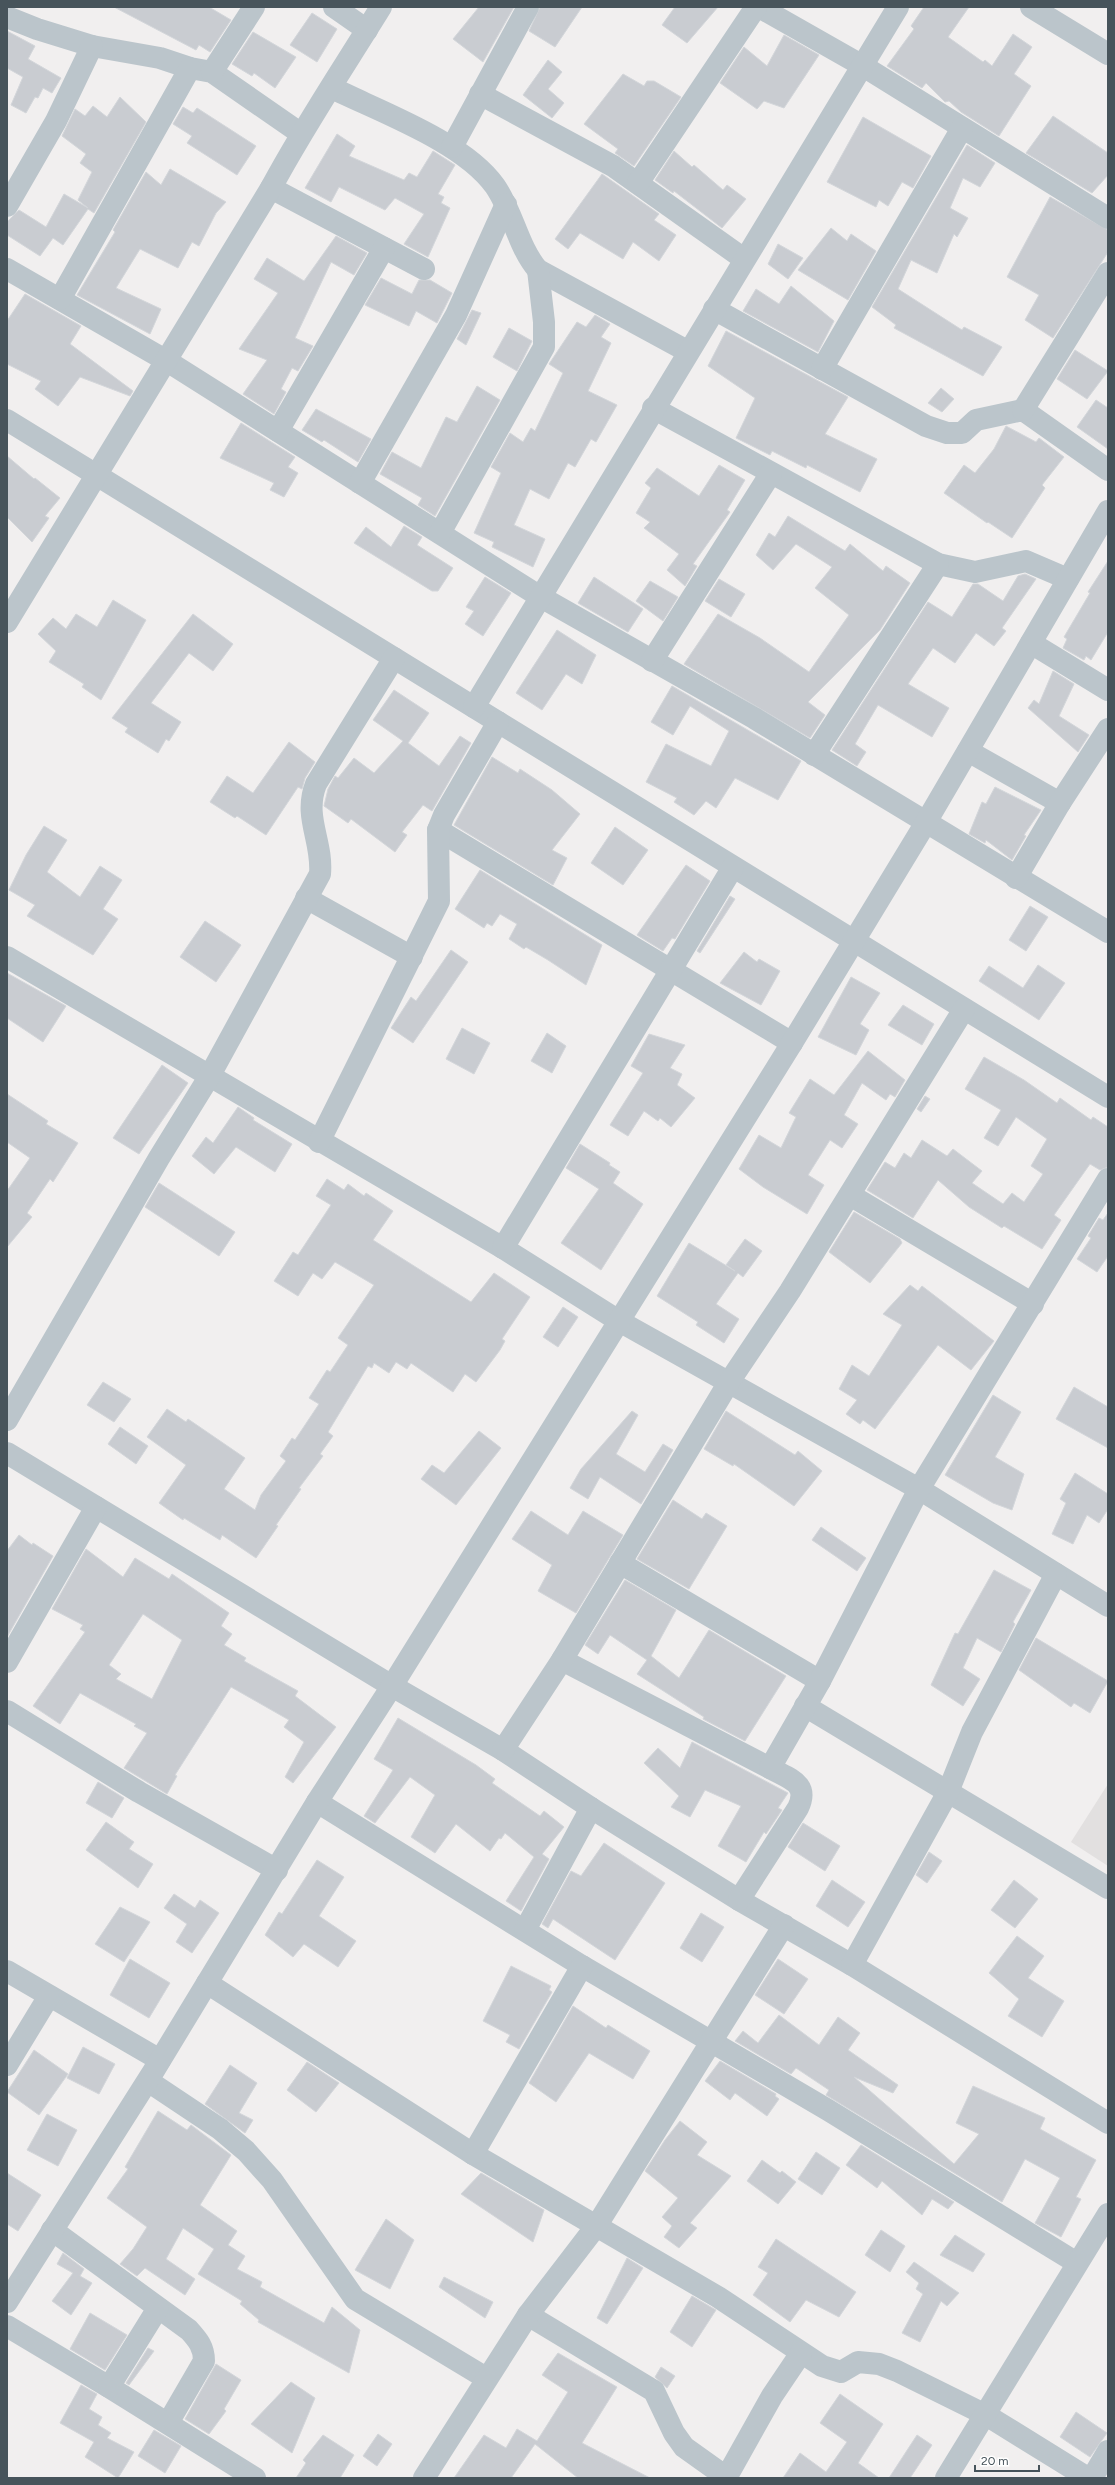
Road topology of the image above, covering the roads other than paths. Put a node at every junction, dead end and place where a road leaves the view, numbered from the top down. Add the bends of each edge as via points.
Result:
1 (254, 7) edge
2 (334, 7) edge
3 (381, 7) edge
4 (528, 7) edge
5 (758, 7) edge
6 (898, 7) edge
7 (1031, 7) edge
8 (7, 17) edge
9 (367, 30) junction
10 (92, 46) junction
11 (1108, 54) edge
12 (863, 66) junction
13 (190, 68) junction
14 (212, 72) junction
15 (332, 88) junction
16 (480, 94) junction
17 (962, 128) junction
18 (300, 133) junction
19 (452, 147) junction
20 (638, 183) junction
21 (271, 188) junction
22 (506, 204) junction
23 (7, 206) edge
24 (1108, 218) edge
25 (384, 248) junction
26 (744, 259) junction
27 (7, 269) edge
28 (424, 269) dead end
29 (538, 270) junction
30 (1108, 273) edge
31 (60, 300) junction
32 (714, 309) junction
33 (687, 351) junction
34 (166, 361) junction
35 (822, 369) junction
36 (653, 408) junction
37 (1023, 410) junction
38 (7, 420) edge
39 (278, 431) junction
40 (1108, 470) edge
41 (771, 473) junction
42 (97, 475) junction
43 (360, 483) junction
44 (1106, 520) edge
45 (440, 533) junction
46 (938, 564) junction
47 (1068, 579) junction
48 (540, 596) junction
49 (7, 622) edge
50 (1031, 643) junction
51 (394, 658) junction
52 (652, 661) junction
53 (1108, 690) edge
54 (474, 707) junction
55 (498, 722) junction
56 (1108, 729) edge
57 (968, 751) junction
58 (814, 756) junction
59 (1060, 803) junction
60 (925, 824) junction
61 (438, 830) junction
62 (734, 867) junction
63 (1016, 878) junction
64 (306, 898) junction
65 (1108, 932) edge
66 (854, 941) junction
67 (7, 957) edge
68 (412, 957) junction
69 (670, 969) junction
70 (964, 1008) junction
71 (792, 1042) junction
72 (209, 1077) junction
73 (1108, 1097) edge
74 (319, 1142) junction
75 (1108, 1179) edge
76 (850, 1195) junction
77 (503, 1248) junction
78 (1033, 1304) junction
79 (619, 1321) junction
80 (729, 1382) junction
81 (7, 1420) edge
82 (7, 1453) edge
83 (919, 1489) junction
84 (96, 1507) junction
85 (620, 1564) junction
86 (1056, 1574) junction
87 (1108, 1606) edge
88 (562, 1660) junction
89 (7, 1662) edge
90 (820, 1681) junction
91 (392, 1686) junction
92 (806, 1706) junction
93 (7, 1711) edge
94 (503, 1750) junction
95 (770, 1768) junction
96 (948, 1792) junction
97 (318, 1802) junction
98 (591, 1808) junction
99 (277, 1870) junction
100 (1108, 1888) edge
101 (739, 1900) junction
102 (784, 1925) junction
103 (524, 1930) junction
104 (852, 1965) junction
105 (582, 1966) junction
106 (7, 1971) edge
107 (207, 1983) junction
108 (49, 1996) junction
109 (711, 2042) junction
110 (160, 2060) junction
111 (7, 2065) edge
112 (148, 2081) junction
113 (1108, 2123) edge
114 (473, 2154) junction
115 (1108, 2214) edge
116 (597, 2225) junction
117 (52, 2230) junction
118 (1100, 2244) edge
119 (1077, 2263) junction
120 (7, 2302) edge
121 (158, 2308) junction
122 (528, 2315) junction
123 (7, 2326) edge
124 (801, 2353) junction
125 (486, 2378) junction
126 (109, 2387) junction
127 (986, 2415) junction
128 (168, 2423) junction
129 (1108, 2451) edge
130 (230, 2471) edge
131 (255, 2478) edge
132 (424, 2478) edge
133 (726, 2478) edge
134 (946, 2478) edge
135 (1088, 2478) edge
136 (1092, 2478) edge

1 - 14 street
2 - 9 street
3 - 9 street
4 - 16 street
5 - 12 street
5 - 20 street
6 - 12 street
7 - 11 street
8 - 10 street
9 - 15 street
10 - 13 street via 160,58
10 - 23 street via 56,121
12 - 17 street
12 - 26 street
13 - 14 street
13 - 31 street
14 - 18 street
15 - 18 street
15 - 19 street
16 - 19 street
16 - 20 street via 613,166
17 - 24 street
17 - 35 street
18 - 21 street
19 - 22 street via 485,173
20 - 26 street
21 - 25 street
21 - 34 street
22 - 29 street via 528,259
22 - 43 street via 456,314
25 - 28 street
25 - 39 street
26 - 32 street
27 - 31 street
29 - 33 street
29 - 45 street via 544,347
30 - 37 street
31 - 34 street
32 - 33 street
32 - 35 street
33 - 36 street
34 - 39 street
34 - 42 street
35 - 37 street via 926,426 947,433 962,433 976,420
36 - 41 street
36 - 48 street
37 - 40 street
38 - 42 street
39 - 43 street
41 - 46 street
41 - 52 street
42 - 49 street
42 - 51 street
43 - 45 street
44 - 47 street
45 - 48 street
46 - 47 street via 975,572 1026,561
46 - 58 street
47 - 50 street
48 - 52 street
48 - 54 street
50 - 53 street
50 - 57 street
51 - 54 street
51 - 64 street via 311,796 312,823 321,857 320,874
52 - 58 street
54 - 55 street
55 - 61 street via 444,815
55 - 62 street
56 - 59 street
57 - 59 street
57 - 60 street
58 - 60 street
59 - 63 street
60 - 63 street
60 - 66 street
61 - 68 street via 439,901
61 - 69 street
62 - 66 street
62 - 69 street
63 - 65 street
64 - 68 street
64 - 72 street
66 - 70 street
66 - 71 street
67 - 72 street
68 - 74 street
69 - 71 street
69 - 77 street
70 - 73 street
70 - 76 street
71 - 79 street
72 - 74 street
72 - 81 street
74 - 77 street
75 - 78 street
76 - 78 street
76 - 80 street
77 - 79 street
78 - 83 street
79 - 80 street
79 - 91 street
80 - 83 street
80 - 85 street
82 - 84 street
83 - 86 street
83 - 90 street
84 - 89 street
84 - 91 street
85 - 88 street
85 - 90 street
86 - 87 street
86 - 96 street via 972,1732
88 - 94 street
88 - 95 street
90 - 92 street
91 - 94 street
91 - 97 street
92 - 95 street
92 - 96 street
93 - 99 street via 139,1792
94 - 98 street
95 - 101 street via 797,1784 803,1797
96 - 100 street
96 - 104 street
97 - 99 street
97 - 103 street
98 - 101 street
98 - 103 street
99 - 107 street
101 - 102 street
102 - 104 street
102 - 109 street
103 - 105 street
104 - 113 street
105 - 109 street
105 - 114 street
106 - 108 street
107 - 110 street
107 - 114 street
108 - 110 street
108 - 111 street
109 - 116 street
109 - 119 street
110 - 112 street
112 - 117 street
112 - 125 street via 220,2129 246,2151 277,2187 356,2299
114 - 116 street
115 - 118 street
116 - 122 street
116 - 124 street via 718,2297
117 - 120 street
117 - 121 street
118 - 119 street
119 - 127 street
121 - 126 street
121 - 128 street via 189,2330 204,2350 204,2361
122 - 125 street
122 - 133 street via 654,2391 674,2433 684,2447
123 - 126 street
124 - 127 street via 822,2366 841,2372 858,2362 879,2364
124 - 133 street via 772,2396
125 - 132 street
126 - 128 street
127 - 134 street
127 - 135 street
128 - 130 street
129 - 136 street
130 - 131 street

